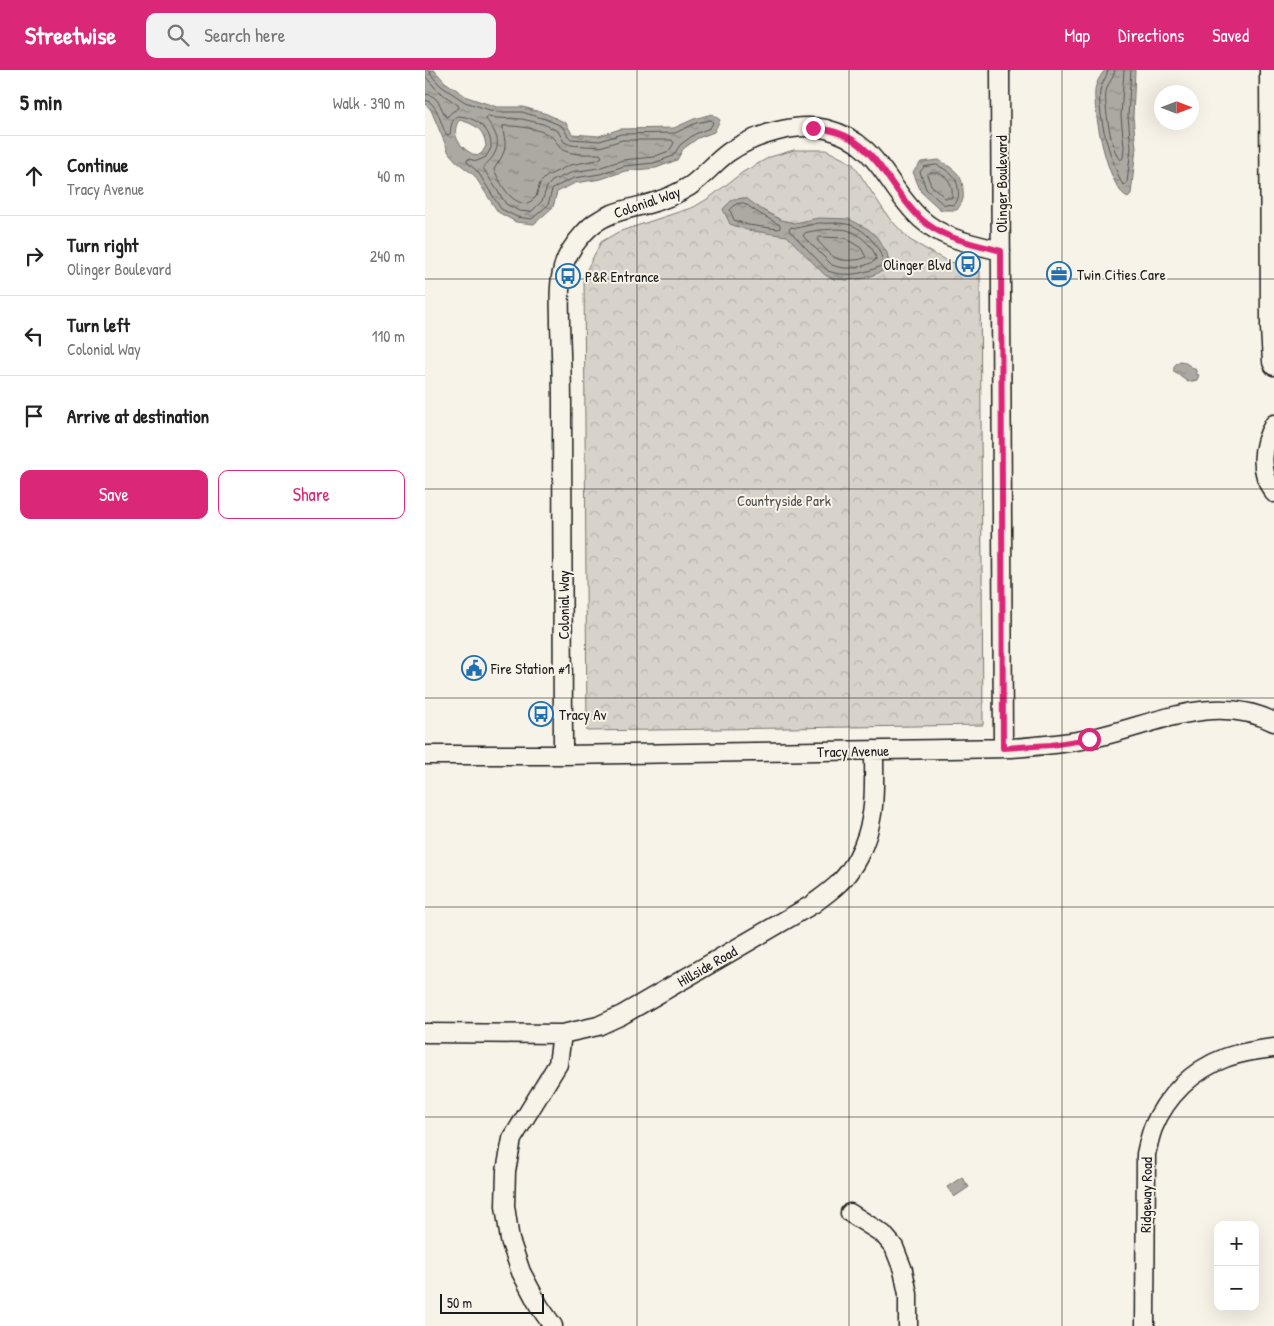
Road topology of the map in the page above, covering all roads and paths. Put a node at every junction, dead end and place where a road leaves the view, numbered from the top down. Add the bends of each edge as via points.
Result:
1 (1000, 70) edge
2 (1269, 70) edge
3 (1001, 251) junction
4 (1274, 366) edge
5 (1274, 424) edge
6 (1274, 493) edge
7 (1274, 722) edge
8 (1003, 748) junction
9 (874, 750) junction
10 (425, 754) edge
11 (563, 755) junction
12 (425, 1033) edge
13 (562, 1034) junction
14 (1274, 1048) edge
15 (850, 1213) dead end
16 (553, 1326) edge
17 (908, 1326) edge
18 (1145, 1326) edge

1 - 3 street, Olinger Boulevard
2 - 4 street via 1270,328
3 - 8 street, Olinger Boulevard
3 - 11 street, Colonial Way via 957,240 937,231 908,204 862,146 824,128 777,131 752,140 729,152 691,185 672,196 603,217 585,231 563,267 560,290
5 - 6 street via 1263,452 1264,471
7 - 8 street, Tracy Avenue via 1239,710 1211,709 1089,739
8 - 9 street, Tracy Avenue
9 - 11 street, Tracy Avenue
9 - 13 street, Hillside Road via 871,823 851,870 833,889 813,904 622,1015 598,1026
10 - 11 street, Tracy Avenue
12 - 13 street, Hillside Road
13 - 16 street via 558,1064 512,1139 506,1171 505,1206 511,1240 521,1272
14 - 18 street, Ridgeway Road via 1225,1058 1202,1069 1165,1105 1153,1129 1145,1154
15 - 17 street via 883,1234 894,1248 908,1294

